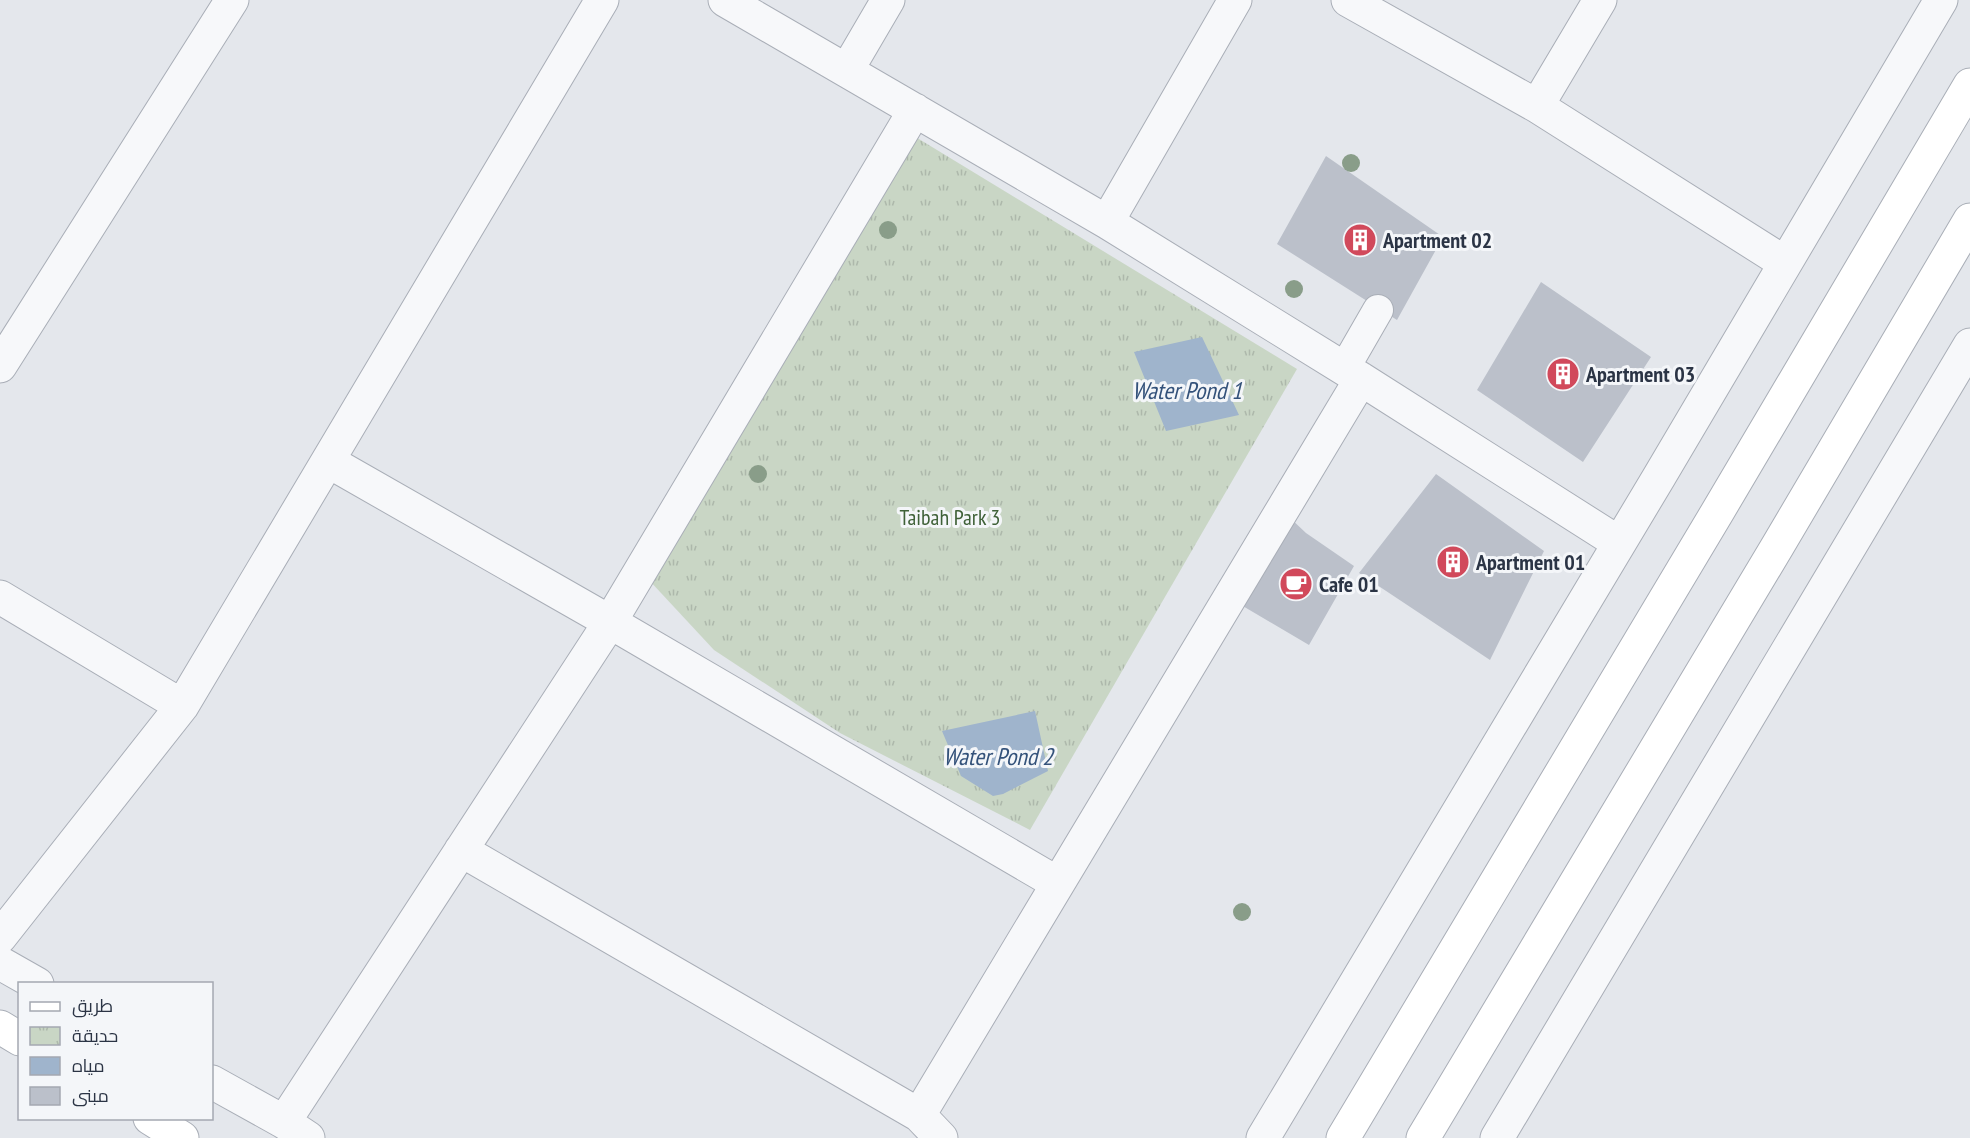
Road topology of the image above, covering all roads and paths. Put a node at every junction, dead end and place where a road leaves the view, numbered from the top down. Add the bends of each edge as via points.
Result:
1 (232, 0) edge
2 (602, 0) edge
3 (724, 0) edge
4 (888, 0) edge
5 (1235, 0) edge
6 (1348, 0) edge
7 (1600, 0) edge
8 (1941, 0) edge
9 (847, 70) junction
10 (1970, 85) edge
11 (1537, 106) junction
12 (915, 110) junction
13 (1970, 220) edge
14 (1107, 222) junction
15 (1970, 242) edge
16 (1785, 263) junction
17 (1940, 271) junction
18 (1378, 310) dead end
19 (1970, 345) edge
20 (0, 366) edge
21 (1353, 374) junction
22 (328, 461) junction
23 (1619, 543) junction
24 (0, 597) edge
25 (610, 622) junction
26 (182, 706) junction
27 (461, 850) junction
28 (1057, 883) junction
29 (0, 937) edge
30 (0, 963) edge
31 (33, 982) edge
32 (0, 1027) edge
33 (18, 1038) edge
34 (213, 1083) edge
35 (152, 1120) edge
36 (930, 1127) edge
37 (296, 1130) edge
38 (182, 1138) edge
39 (1263, 1138) edge
40 (1343, 1138) edge
41 (1423, 1138) edge
42 (1497, 1138) edge

1 - 20 street
2 - 22 street
3 - 9 street
4 - 9 street
5 - 14 street
6 - 11 street
7 - 11 street
8 - 16 street
9 - 12 street
10 - 40 main road
11 - 16 street
12 - 14 street
12 - 25 street
13 - 17 main road
14 - 21 street
15 - 17 street
16 - 23 street
17 - 41 main road
18 - 21 street
19 - 42 street
21 - 23 street
21 - 28 street
22 - 25 street
22 - 26 street
23 - 39 street
24 - 26 street
25 - 27 street
25 - 28 street
26 - 29 street
27 - 36 street
27 - 37 street
28 - 36 street
30 - 31 street
32 - 33 main road
34 - 37 street
35 - 38 main road

